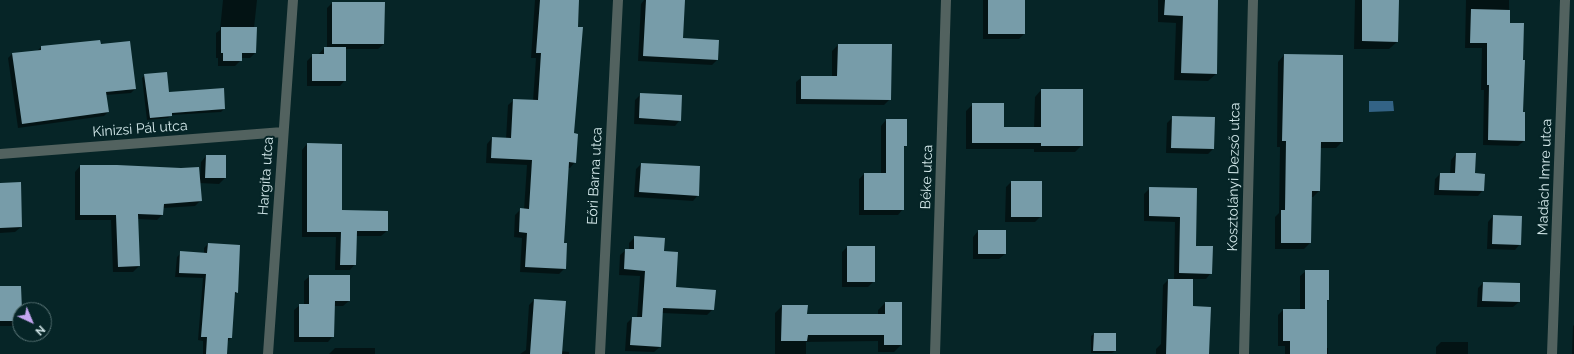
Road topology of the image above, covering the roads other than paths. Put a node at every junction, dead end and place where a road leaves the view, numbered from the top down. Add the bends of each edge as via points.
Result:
1 (293, 0) edge
2 (618, 0) edge
3 (946, 0) edge
4 (1253, 0) edge
5 (1565, 0) edge
6 (283, 132) junction
7 (0, 154) edge
8 (268, 354) edge
9 (600, 354) edge
10 (935, 354) edge
11 (1244, 354) edge
12 (1552, 354) edge

1 - 6 street, Hargita utca
2 - 9 street, Eőri Barna utca
3 - 10 street, Béke utca
4 - 11 street, Kosztolányi Dezső utca
5 - 12 street, Madách Imre utca
6 - 7 street, Kinizsi Pál utca
6 - 8 street, Hargita utca

